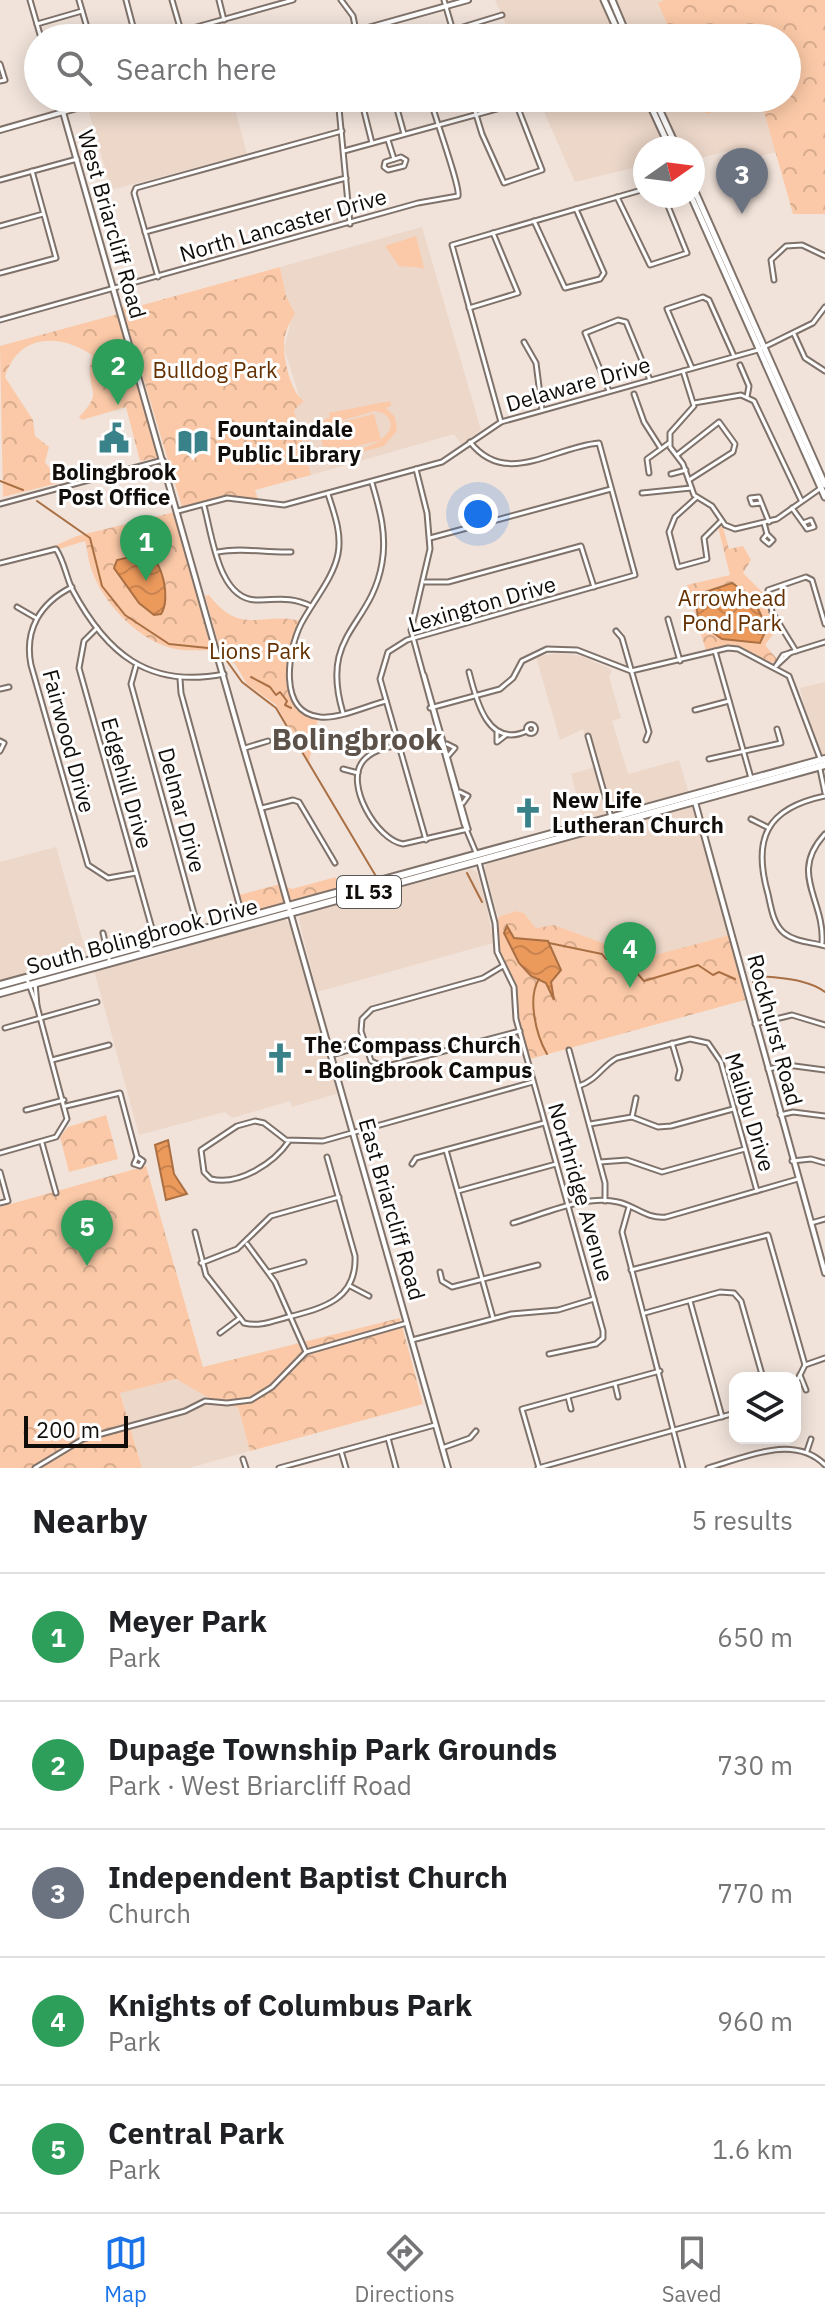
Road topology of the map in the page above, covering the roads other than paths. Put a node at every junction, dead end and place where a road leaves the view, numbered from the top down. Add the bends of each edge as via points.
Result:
1 (30, 0) edge
2 (79, 0) edge
3 (126, 0) edge
4 (172, 0) edge
5 (219, 0) edge
6 (293, 0) edge
7 (341, 0) edge
8 (468, 0) edge
9 (604, 0) edge
10 (612, 0) edge
11 (445, 3) edge
12 (82, 11) junction
13 (502, 15) dead end
14 (224, 20) junction
15 (37, 24) joint
16 (86, 24) edge
17 (132, 24) edge
18 (179, 24) edge
19 (211, 24) edge
20 (355, 24) edge
21 (378, 24) edge
22 (451, 24) edge
23 (473, 24) edge
24 (615, 24) edge
25 (622, 24) edge
26 (0, 64) edge
27 (2, 81) edge
28 (63, 112) joint
29 (340, 112) edge
30 (364, 112) edge
31 (398, 112) edge
32 (434, 112) edge
33 (484, 112) edge
34 (518, 112) edge
35 (653, 112) edge
36 (660, 112) edge
37 (476, 114) junction
38 (437, 126) junction
39 (0, 130) edge
40 (342, 131) junction
41 (404, 134) junction
42 (664, 136) edge
43 (671, 136) edge
44 (388, 139) junction
45 (372, 143) junction
46 (344, 151) junction
47 (77, 159) junction
48 (394, 159) junction
49 (32, 171) junction
50 (346, 178) junction
51 (0, 180) edge
52 (633, 192) edge
53 (617, 197) junction
54 (669, 208) edge
55 (698, 208) edge
56 (700, 208) edge
57 (576, 209) junction
58 (43, 214) junction
59 (702, 214) junction
60 (534, 221) junction
61 (350, 224) junction
62 (0, 226) edge
63 (145, 232) junction
64 (493, 233) junction
65 (825, 256) edge
66 (0, 273) edge
67 (158, 277) junction
68 (774, 280) dead end
69 (114, 289) junction
70 (825, 307) edge
71 (469, 308) junction
72 (0, 320) edge
73 (794, 334) junction
74 (524, 342) dead end
75 (761, 348) junction
76 (734, 356) junction
77 (740, 365) dead end
78 (692, 368) junction
79 (683, 371) junction
80 (825, 371) edge
81 (650, 380) junction
82 (609, 391) junction
83 (634, 394) dead end
84 (747, 397) junction
85 (694, 403) junction
86 (542, 410) junction
87 (501, 422) junction
88 (470, 442) junction
89 (669, 443) junction
90 (660, 447) junction
91 (677, 455) junction
92 (163, 460) junction
93 (416, 469) junction
94 (686, 470) junction
95 (649, 473) dead end
96 (671, 474) dead end
97 (689, 480) junction
98 (372, 481) junction
99 (823, 487) edge
100 (691, 488) junction
101 (612, 489) junction
102 (642, 493) dead end
103 (328, 494) junction
104 (825, 497) edge
105 (696, 498) junction
106 (801, 500) junction
107 (474, 502) dead end
108 (761, 503) dead end
109 (0, 504) edge
110 (204, 505) junction
111 (792, 508) junction
112 (178, 511) junction
113 (721, 521) junction
114 (766, 522) junction
115 (803, 523) dead end
116 (481, 526) junction
117 (767, 534) dead end
118 (430, 538) junction
119 (218, 552) junction
120 (291, 552) dead end
121 (0, 563) edge
122 (425, 582) junction
123 (72, 587) junction
124 (594, 588) junction
125 (311, 606) junction
126 (17, 607) dead end
127 (36, 618) junction
128 (668, 619) dead end
129 (825, 624) edge
130 (97, 628) junction
131 (616, 631) dead end
132 (413, 639) junction
133 (825, 642) edge
134 (715, 651) junction
135 (793, 652) junction
136 (680, 661) junction
137 (136, 666) junction
138 (776, 666) junction
139 (631, 671) junction
140 (469, 672) dead end
141 (224, 674) junction
142 (180, 679) junction
143 (9, 687) dead end
144 (0, 689) edge
145 (475, 695) junction
146 (386, 701) junction
147 (729, 701) junction
148 (433, 707) junction
149 (695, 710) dead end
150 (343, 713) junction
151 (777, 729) dead end
152 (527, 731) dead end
153 (497, 732) junction
154 (506, 735) junction
155 (588, 736) dead end
156 (646, 740) dead end
157 (0, 741) edge
158 (268, 741) dead end
159 (398, 745) junction
160 (446, 745) junction
161 (245, 748) junction
162 (2, 749) edge
163 (743, 752) junction
164 (449, 755) junction
165 (709, 759) dead end
166 (824, 764) edge
167 (343, 769) dead end
168 (358, 773) junction
169 (752, 783) junction
170 (825, 795) edge
171 (694, 798) junction
172 (262, 808) junction
173 (751, 819) dead end
174 (612, 821) junction
175 (468, 829) junction
176 (770, 829) junction
177 (825, 834) edge
178 (426, 840) junction
179 (478, 858) junction
180 (335, 863) dead end
181 (136, 873) junction
182 (243, 907) dead end
183 (292, 910) junction
184 (823, 913) edge
185 (103, 933) dead end
186 (154, 935) junction
187 (823, 945) edge
188 (158, 947) junction
189 (109, 960) junction
190 (503, 966) junction
191 (30, 982) junction
192 (0, 985) edge
193 (0, 993) edge
194 (97, 1002) dead end
195 (41, 1018) junction
196 (755, 1024) junction
197 (825, 1025) edge
198 (5, 1028) dead end
199 (520, 1031) junction
200 (363, 1039) junction
201 (672, 1043) junction
202 (109, 1045) dead end
203 (365, 1046) junction
204 (569, 1050) dead end
205 (332, 1052) junction
206 (52, 1060) junction
207 (768, 1069) junction
208 (825, 1070) edge
209 (678, 1078) dead end
210 (533, 1082) junction
211 (579, 1086) junction
212 (636, 1098) dead end
213 (64, 1100) junction
214 (65, 1106) junction
215 (734, 1109) junction
216 (26, 1110) dead end
217 (780, 1115) junction
218 (825, 1116) edge
219 (632, 1117) junction
220 (545, 1123) junction
221 (590, 1124) junction
222 (354, 1132) junction
223 (42, 1141) junction
224 (289, 1141) junction
225 (745, 1149) junction
226 (446, 1150) junction
227 (0, 1153) edge
228 (137, 1157) dead end
229 (327, 1157) dead end
230 (792, 1161) junction
231 (600, 1162) junction
232 (825, 1163) edge
233 (412, 1164) dead end
234 (556, 1164) junction
235 (0, 1172) edge
236 (798, 1179) junction
237 (458, 1191) junction
238 (757, 1191) junction
239 (56, 1193) dead end
240 (339, 1197) junction
241 (605, 1201) junction
242 (0, 1203) edge
243 (629, 1207) junction
244 (569, 1208) junction
245 (825, 1219) edge
246 (513, 1223) dead end
247 (811, 1223) junction
248 (195, 1232) dead end
249 (246, 1243) junction
250 (304, 1262) dead end
251 (201, 1263) junction
252 (538, 1265) dead end
253 (631, 1270) junction
254 (269, 1272) junction
255 (440, 1272) dead end
256 (825, 1273) edge
257 (482, 1279) junction
258 (350, 1286) junction
259 (369, 1296) dead end
260 (594, 1299) junction
261 (690, 1301) junction
262 (645, 1313) junction
263 (291, 1317) junction
264 (240, 1318) junction
265 (493, 1318) junction
266 (407, 1323) junction
267 (220, 1333) dead end
268 (412, 1340) junction
269 (306, 1352) junction
270 (549, 1354) dead end
271 (825, 1358) edge
272 (805, 1365) junction
273 (660, 1371) junction
274 (761, 1372) edge
275 (801, 1373) edge
276 (801, 1378) edge
277 (615, 1384) junction
278 (806, 1390) dead end
279 (568, 1397) junction
280 (618, 1397) dead end
281 (571, 1409) dead end
282 (729, 1415) edge
283 (722, 1417) junction
284 (435, 1425) junction
285 (671, 1430) junction
286 (476, 1431) dead end
287 (388, 1438) junction
288 (811, 1439) dead end
289 (442, 1448) junction
290 (341, 1451) junction
291 (807, 1451) junction
292 (243, 1459) dead end
293 (825, 1465) edge
294 (295, 1466) edge
295 (35, 1468) edge
296 (246, 1468) edge
297 (279, 1468) edge
298 (346, 1468) edge
299 (396, 1468) edge
300 (448, 1468) edge
301 (538, 1468) edge
302 (683, 1468) edge
303 (708, 1468) edge

1 - 15 street
2 - 12 street
3 - 17 street
4 - 18 street
5 - 14 street
6 - 14 street
7 - 20 street
8 - 11 street
9 - 24 main road
10 - 25 main road
11 - 21 street
11 - 22 street
12 - 15 street
12 - 16 street
13 - 23 street
14 - 19 street
26 - 27 street
28 - 39 street
28 - 47 street, West Briarcliff Road
29 - 40 street
30 - 45 street
31 - 41 street
32 - 38 street
33 - 37 street
34 - 37 street via 542,170 503,182
35 - 42 main road
36 - 43 main road
37 - 38 street
38 - 41 street
38 - 61 street, North Lancaster Drive via 461,194
40 - 46 street
40 - 63 street via 134,190
41 - 44 street
44 - 45 street
44 - 48 street
45 - 46 street
46 - 50 street
47 - 49 street
47 - 69 street, West Briarcliff Road
48 - 48 street via 403,157 407,163 384,169 385,162
49 - 51 street
49 - 58 street
50 - 61 street
50 - 63 street
52 - 53 street
53 - 54 street via 650,265 687,253
53 - 57 street
55 - 59 main road
56 - 59 main road
57 - 60 street
57 - 60 street via 604,273 600,279 565,288
58 - 62 street
58 - 66 street via 56,258
59 - 75 main road
60 - 64 street
61 - 67 street, North Lancaster Drive
63 - 67 street
64 - 71 street via 452,245
64 - 71 street via 518,293
65 - 68 street via 802,245 786,246 771,260
67 - 69 street, North Lancaster Drive
69 - 72 street, North Lancaster Drive
69 - 92 street, West Briarcliff Road
70 - 73 street, Delaware Drive via 813,323
71 - 87 street
73 - 75 street, Delaware Drive
73 - 80 street via 805,358
74 - 86 street via 536,363
75 - 76 street, Delaware Drive
75 - 99 main road
76 - 78 street, Delaware Drive
76 - 78 street via 703,297 667,309
77 - 84 street via 749,386
78 - 79 street, Delaware Drive
79 - 81 street, Delaware Drive
79 - 85 street
81 - 82 street, Delaware Drive
81 - 82 street via 626,322 618,320 585,333
82 - 86 street, Delaware Drive
83 - 90 street
84 - 85 street
84 - 106 street via 760,409
85 - 89 street via 694,410 670,433
86 - 87 street, Delaware Drive
87 - 88 street, Delaware Drive
88 - 93 street, Delaware Drive via 448,459
88 - 101 street via 488,459 509,465 599,443
89 - 90 street
89 - 91 street
90 - 95 street via 647,459
91 - 94 street
91 - 97 street via 719,422 735,444 733,452
92 - 109 street
92 - 112 street, West Briarcliff Road
93 - 98 street, Delaware Drive
93 - 118 street
94 - 96 street
94 - 97 street
97 - 100 street
98 - 103 street, Delaware Drive
98 - 150 street via 383,525 383,561 336,661
99 - 104 main road
99 - 106 street
100 - 102 street
100 - 105 street
101 - 116 street
101 - 124 street, Lexington Drive via 635,575
103 - 110 street, Delaware Drive via 284,505 227,498
103 - 125 street via 339,532 338,552
105 - 113 street via 712,506
105 - 113 street via 675,517 669,532 678,567 707,559 704,538
106 - 111 street
107 - 116 street
108 - 114 street
110 - 112 street, Delaware Drive
110 - 119 street
111 - 114 street
111 - 115 street
112 - 141 street, West Briarcliff Road
113 - 114 street via 735,529
114 - 117 street
116 - 118 street
118 - 122 street
119 - 120 street
119 - 125 street via 233,590 248,599 283,597
121 - 123 street via 56,549
122 - 124 street via 448,582 581,546
122 - 132 street via 411,620
123 - 127 street
123 - 130 street
124 - 132 street, Lexington Drive
125 - 150 street via 293,648 290,689 310,714
126 - 127 street
127 - 181 street, Fairwood Drive via 30,659 86,862 105,878
128 - 136 street
129 - 135 street via 812,580 806,577 768,590 772,612
130 - 137 street
130 - 181 street, Edgehill Drive via 84,641 79,668
131 - 139 street
132 - 146 street, Lexington Drive via 384,659 380,679
132 - 148 street
133 - 135 street
134 - 136 street
134 - 138 street via 738,649
134 - 147 street
135 - 138 street
136 - 139 street
137 - 142 street
137 - 186 street, Delmar Drive via 131,684 195,917 191,924
138 - 166 street via 796,687
139 - 145 street via 577,650 547,649 522,661 500,689
139 - 156 street via 649,732
140 - 145 street
141 - 142 street
141 - 161 street, West Briarcliff Road
142 - 182 street
143 - 144 street
145 - 148 street
145 - 153 street
146 - 150 street
146 - 159 street, Lexington Drive
147 - 149 street
147 - 163 street
148 - 160 street
148 - 175 street
151 - 163 street via 781,743
152 - 154 street
153 - 154 street
153 - 154 street via 497,742
155 - 174 street
157 - 162 street
158 - 161 street
159 - 168 street via 373,753
159 - 178 street, Lexington Drive
160 - 164 street
160 - 164 street via 455,748
161 - 172 street, West Briarcliff Road
163 - 165 street
163 - 169 street
164 - 175 street
166 - 169 main road, IL 53
166 - 170 street via 819,770
167 - 168 street
168 - 178 street via 359,788 384,835 403,844
169 - 171 main road, IL 53
170 - 176 street via 789,806
171 - 174 main road, IL 53
171 - 196 street, Rockhurst Road
172 - 180 street via 299,802
172 - 183 street, West Briarcliff Road
173 - 176 street
174 - 179 main road, IL 53
175 - 178 street
175 - 179 street, Northridge Avenue
176 - 187 street via 759,862 777,923 795,939
177 - 184 street via 808,865
179 - 183 main road, IL 53
179 - 190 street, Northridge Avenue
181 - 186 street, Edgehill Drive
183 - 188 main road, South Bolingbrook Drive / IL 53
183 - 205 street, East Briarcliff Road
184 - 187 street
185 - 189 street
186 - 188 street, Edgehill Drive
188 - 189 main road, South Bolingbrook Drive / IL 53
189 - 191 main road, South Bolingbrook Drive / IL 53
190 - 199 street, Northridge Avenue via 514,987
190 - 200 street via 482,979 369,1010 361,1022
191 - 192 main road, South Bolingbrook Drive / IL 53
191 - 193 main road, South Bolingbrook Drive / IL 53
191 - 195 street
194 - 195 street
195 - 198 street
195 - 206 street
196 - 197 street, Malibu Drive via 792,1015
196 - 207 street, Rockhurst Road
199 - 203 street via 387,1067 371,1061
199 - 210 street, Northridge Avenue
200 - 203 street
200 - 205 street
201 - 209 street
201 - 211 street, Malibu Drive via 617,1058
201 - 215 street, Malibu Drive via 700,1039 715,1049
202 - 206 street
203 - 205 street
204 - 211 street
205 - 222 street, East Briarcliff Road
206 - 213 street
207 - 208 street via 787,1065
207 - 217 street, Rockhurst Road
210 - 220 street, Northridge Avenue
210 - 222 street
211 - 221 street
212 - 219 street
213 - 214 street
213 - 216 street
214 - 223 street via 62,1131
214 - 228 street via 120,1093
215 - 219 street via 671,1126
215 - 225 street, Malibu Drive
217 - 218 street
217 - 230 street, Rockhurst Road
219 - 221 street
220 - 226 street
220 - 234 street, Northridge Avenue
221 - 231 street
222 - 224 street via 323,1141
222 - 266 street, East Briarcliff Road
223 - 227 street
223 - 239 street
224 - 224 street via 262,1122 244,1124 201,1150 204,1172 211,1179 229,1180 268,1163
225 - 231 street via 662,1172 627,1160
225 - 238 street, Malibu Drive
226 - 233 street via 416,1158
226 - 237 street
229 - 240 street
230 - 232 street
230 - 236 street, Rockhurst Road
231 - 241 street
234 - 237 street
234 - 244 street, Northridge Avenue
235 - 242 street via 8,1201
236 - 238 street
236 - 247 street, Rockhurst Road
237 - 257 street
238 - 243 street via 666,1217
240 - 249 street via 271,1216
240 - 258 street via 355,1256
241 - 243 street
241 - 244 street
243 - 253 street via 622,1232
244 - 246 street
244 - 260 street, Northridge Avenue
245 - 247 street
247 - 256 street, Rockhurst Road
248 - 251 street
249 - 251 street
249 - 254 street
250 - 254 street
251 - 264 street
252 - 257 street
253 - 262 street
253 - 272 street via 768,1235
254 - 263 street
255 - 257 street via 447,1287
257 - 265 street
258 - 259 street
258 - 263 street via 332,1305
260 - 265 street via 558,1310
260 - 270 street, Northridge Avenue via 603,1338
261 - 262 street
261 - 274 street via 725,1291 739,1297
261 - 283 street
262 - 273 street
263 - 264 street via 253,1325
263 - 269 street
264 - 267 street
265 - 268 street
266 - 268 street, East Briarcliff Road
266 - 269 street
268 - 284 street, East Briarcliff Road
269 - 295 street via 272,1387 251,1400 205,1401 83,1439
271 - 272 street
272 - 275 street
273 - 277 street
273 - 285 street
276 - 278 street
277 - 279 street
277 - 280 street
279 - 281 street
279 - 301 street via 522,1409
282 - 283 street
283 - 285 street
284 - 287 street
284 - 289 street, East Briarcliff Road
285 - 301 street
285 - 302 street
286 - 289 street
287 - 290 street
287 - 299 street
288 - 291 street
289 - 300 street, East Briarcliff Road
290 - 294 street
290 - 298 street
291 - 293 street
291 - 303 street via 772,1450
292 - 296 street
294 - 297 street

